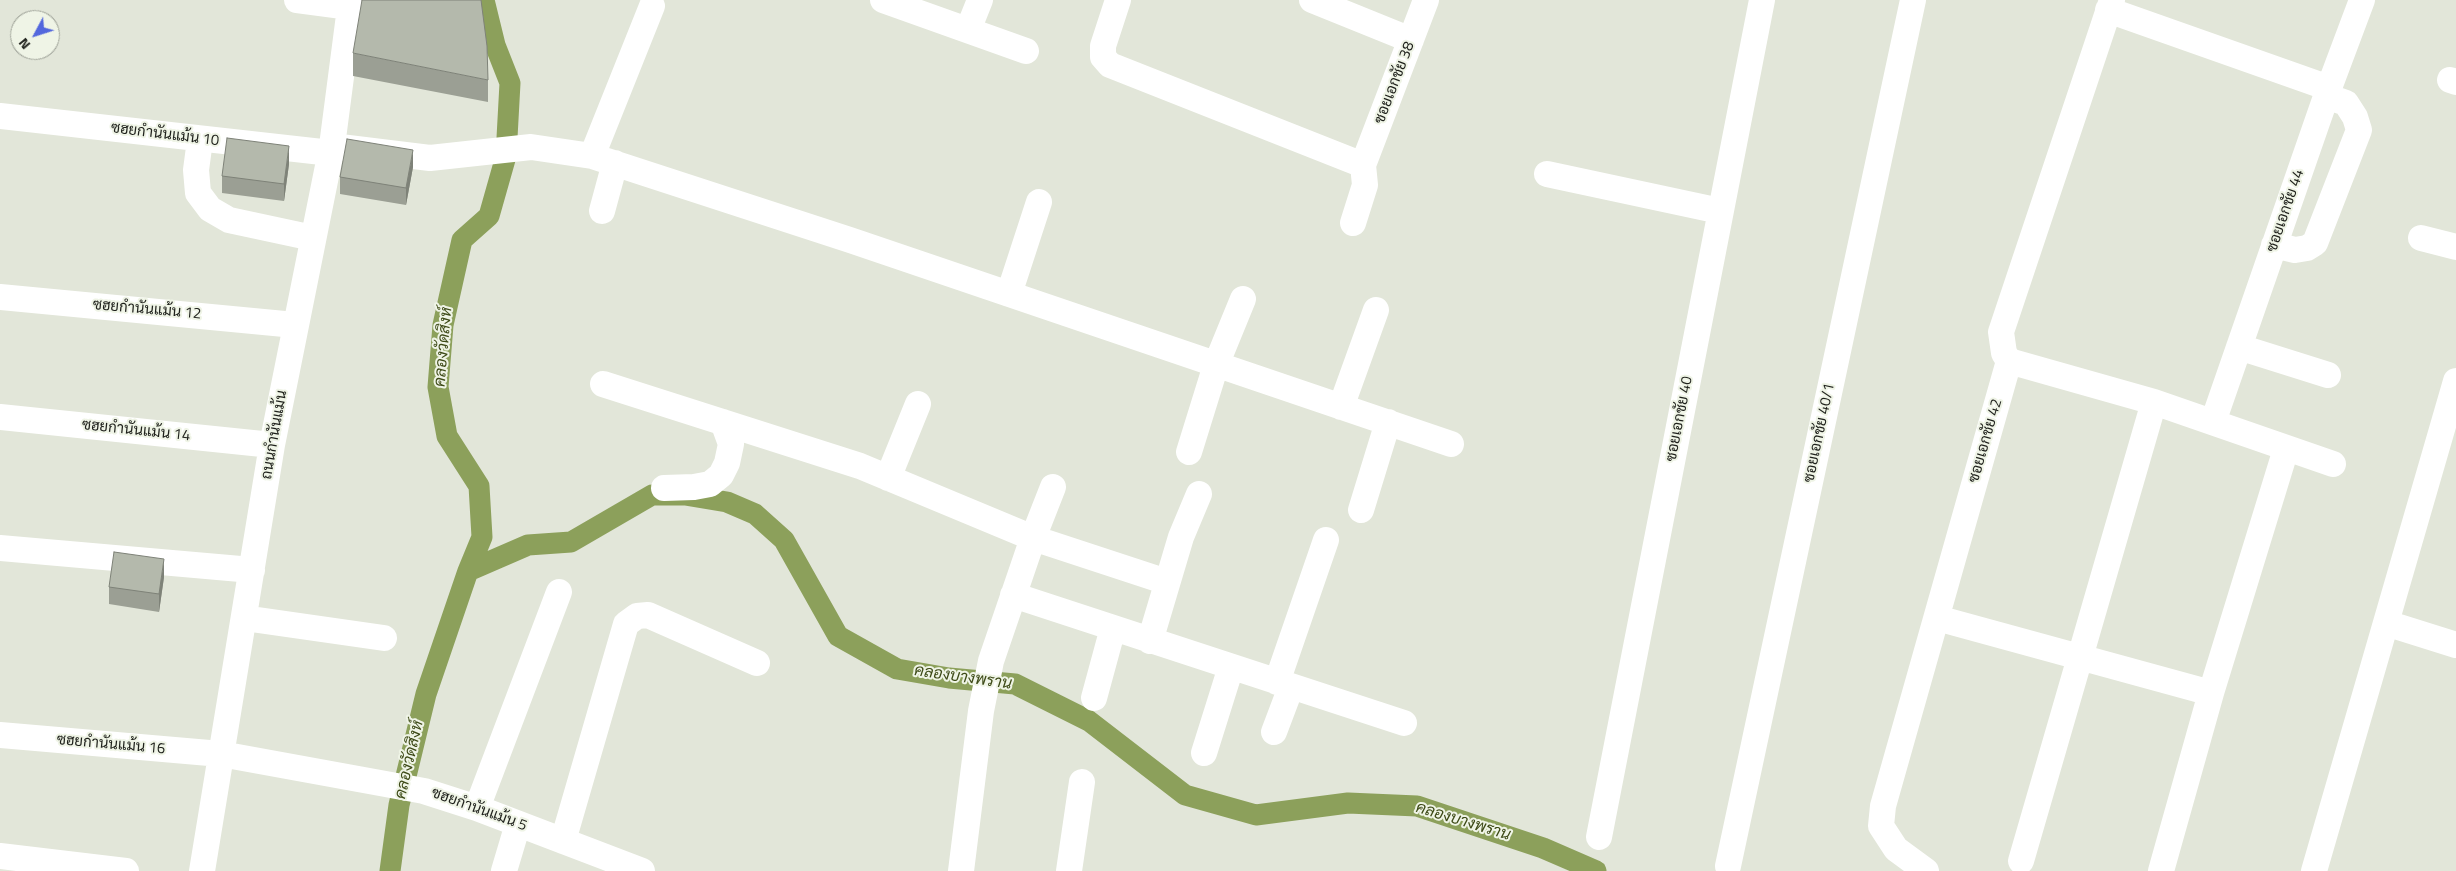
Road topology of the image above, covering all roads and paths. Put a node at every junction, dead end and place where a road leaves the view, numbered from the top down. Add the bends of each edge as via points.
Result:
1 (298, 0) edge
2 (883, 0) edge
3 (980, 0) edge
4 (1118, 0) edge
5 (1312, 0) edge
6 (1426, 0) edge
7 (1762, 0) edge
8 (1913, 0) edge
9 (2362, 0) edge
10 (351, 3) edge
11 (2110, 5) edge
12 (652, 6) dead end
13 (968, 30) junction
14 (1411, 40) junction
15 (1026, 51) dead end
16 (2327, 92) junction
17 (0, 116) edge
18 (200, 140) junction
19 (331, 149) junction
20 (604, 160) junction
21 (1363, 165) junction
22 (1547, 174) dead end
23 (1039, 202) dead end
24 (602, 211) dead end
25 (1720, 211) junction
26 (1353, 224) dead end
27 (313, 238) junction
28 (2421, 238) dead end
29 (2274, 245) junction
30 (2456, 247) edge
31 (1009, 294) junction
32 (0, 297) edge
33 (1243, 299) dead end
34 (1376, 310) dead end
35 (295, 325) junction
36 (2239, 347) junction
37 (2009, 361) junction
38 (1216, 365) junction
39 (2328, 376) dead end
40 (2456, 381) edge
41 (603, 384) dead end
42 (2154, 402) junction
43 (918, 404) dead end
44 (1341, 407) junction
45 (0, 417) edge
46 (723, 422) junction
47 (1388, 422) junction
48 (2213, 422) junction
49 (1451, 444) dead end
50 (272, 445) junction
51 (2286, 449) junction
52 (1190, 452) dead end
53 (2333, 464) dead end
54 (888, 478) junction
55 (1053, 487) dead end
56 (664, 488) dead end
57 (1199, 494) dead end
58 (1361, 510) dead end
59 (1033, 538) junction
60 (1326, 540) dead end
61 (0, 548) edge
62 (252, 570) junction
63 (1167, 582) junction
64 (559, 592) dead end
65 (1013, 595) junction
66 (244, 618) junction
67 (1937, 618) junction
68 (2386, 623) junction
69 (1112, 628) junction
70 (384, 638) dead end
71 (1150, 641) junction
72 (2456, 645) edge
73 (2081, 658) junction
74 (758, 663) dead end
75 (1231, 667) junction
76 (1284, 684) junction
77 (2211, 693) junction
78 (1094, 698) dead end
79 (1404, 723) dead end
80 (1274, 732) dead end
81 (0, 735) edge
82 (1204, 753) dead end
83 (221, 754) junction
84 (1082, 782) dead end
85 (476, 808) junction
86 (518, 824) junction
87 (1600, 837) dead end
88 (562, 841) junction
89 (0, 856) edge
90 (2021, 861) dead end
91 (608, 865) edge
92 (1728, 866) dead end
93 (126, 871) edge
94 (202, 871) edge
95 (504, 871) edge
96 (642, 871) edge
97 (961, 871) edge
98 (1070, 871) edge
99 (1926, 871) edge
100 (2161, 871) edge
101 (2314, 871) edge

1 - 10 street
2 - 13 street
3 - 13 street
4 - 21 street via 1103,46 1103,57 1110,66
5 - 14 street
6 - 14 street, ซอยเอกชัย 38
7 - 25 street, ซอยเอกชัย 40
8 - 92 street, ซอยเอกชัย 40/1
9 - 16 street, ซอยเอกชัย 44
10 - 19 street, ถนนกำนันแม้น
11 - 16 street
11 - 37 street via 2001,332 2004,353
12 - 20 street
13 - 15 street
14 - 21 street, ซอยเอกชัย 38
16 - 29 street, ซอยเอกชัย 44
16 - 29 street via 2346,103 2359,130 2315,243 2295,250
17 - 18 street, ซฮยกำนันแม้น 10
18 - 19 street, ซฮยกำนันแม้น 10
18 - 27 street via 196,170 198,193 210,209 229,220
19 - 20 street, ซฮยกำนันแม้น 10 via 430,158 531,147
19 - 27 street, ถนนกำนันแม้น
20 - 24 street
20 - 31 street, ซฮยกำนันแม้น 10
21 - 26 street via 1365,185
22 - 25 street
23 - 31 street
25 - 87 street, ซอยเอกชัย 40
27 - 35 street, ถนนกำนันแม้น
28 - 30 street
29 - 36 street, ซอยเอกชัย 44
31 - 38 street, ซฮยกำนันแม้น 10
32 - 35 street, ซฮยกำนันแม้น 12
33 - 38 street
34 - 44 street
35 - 50 street, ถนนกำนันแม้น
36 - 39 street
36 - 48 street, ซอยเอกชัย 44
37 - 42 street
37 - 67 street, ซอยเอกชัย 42
38 - 44 street, ซฮยกำนันแม้น 10
38 - 52 street
40 - 68 street
41 - 46 street
42 - 48 street
42 - 73 street
43 - 54 street
44 - 47 street, ซฮยกำนันแม้น 10
45 - 50 street, ซฮยกำนันแม้น 14
46 - 54 street
46 - 56 street via 731,444 722,475 710,484
47 - 49 street, ซฮยกำนันแม้น 10
47 - 58 street
48 - 51 street
50 - 62 street, ถนนกำนันแม้น
51 - 53 street
51 - 77 street
54 - 59 street
55 - 59 street
57 - 63 street
59 - 63 street
59 - 65 street
60 - 76 street
61 - 62 street
62 - 66 street, ถนนกำนันแม้น
63 - 71 street
64 - 85 street
65 - 69 street
65 - 97 street via 991,661 981,711
66 - 70 street
66 - 83 street, ถนนกำนันแม้น
67 - 73 street
67 - 99 street, ซอยเอกชัย 42 via 1882,806 1880,826 1896,849
68 - 72 street
68 - 101 street
69 - 71 street
69 - 78 street
71 - 75 street
73 - 77 street
73 - 90 street
74 - 88 street via 648,615 637,616 626,624
75 - 76 street
75 - 82 street
76 - 79 street
76 - 80 street
77 - 100 street
81 - 83 street, ซฮยกำนันแม้น 16
83 - 85 street, ซฮยกำนันแม้น 5 via 424,791
83 - 94 street, ถนนกำนันแม้น
84 - 98 street
85 - 86 street, ซฮยกำนันแม้น 5
86 - 88 street, ซฮยกำนันแม้น 5
86 - 95 street
88 - 91 street, ซฮยกำนันแม้น 5
89 - 93 street
91 - 96 street, ซฮยกำนันแม้น 5

